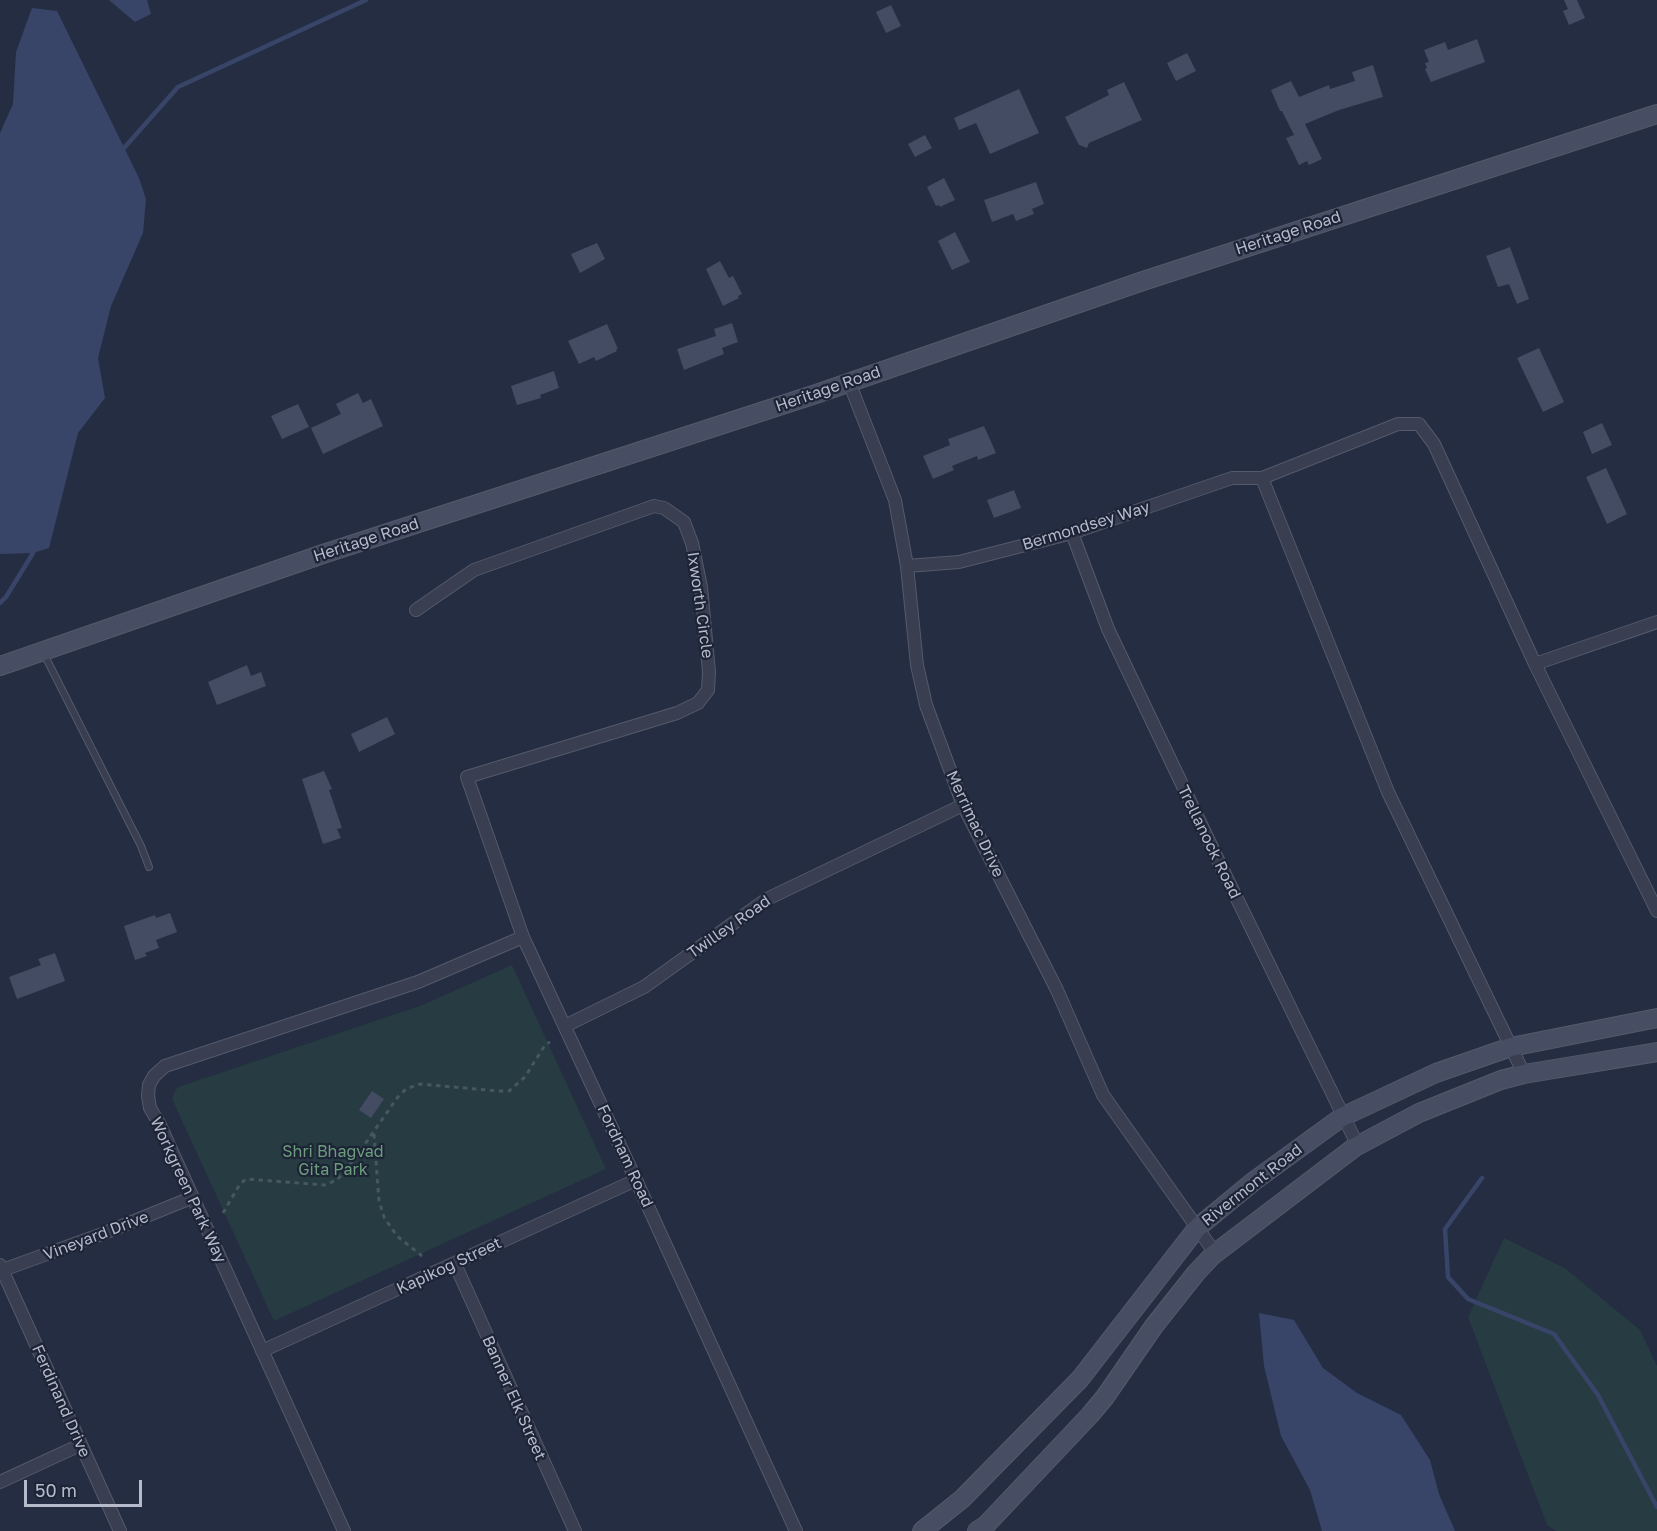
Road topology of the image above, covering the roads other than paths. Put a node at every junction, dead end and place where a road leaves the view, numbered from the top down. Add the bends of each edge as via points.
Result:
1 (1657, 114) edge
2 (849, 382) junction
3 (1262, 478) junction
4 (1071, 533) junction
5 (907, 566) junction
6 (416, 610) dead end
7 (1657, 622) edge
8 (43, 651) junction
9 (1535, 664) junction
10 (0, 666) edge
11 (467, 777) joint
12 (963, 805) junction
13 (149, 867) dead end
14 (1657, 911) edge
15 (523, 937) junction
16 (1657, 1018) edge
17 (565, 1026) junction
18 (1511, 1047) junction
19 (1657, 1052) edge
20 (1524, 1074) junction
21 (1342, 1117) junction
22 (1358, 1146) junction
23 (636, 1180) junction
24 (191, 1198) junction
25 (1197, 1228) junction
26 (1215, 1253) junction
27 (455, 1264) junction
28 (1, 1269) edge
29 (262, 1351) junction
30 (80, 1446) junction
31 (0, 1482) edge
32 (120, 1531) edge
33 (344, 1531) edge
34 (575, 1531) edge
35 (796, 1531) edge
36 (922, 1531) edge
37 (977, 1531) edge

1 - 2 street, Heritage Road via 1188,266
2 - 5 street, Merrimac Drive via 895,500
2 - 8 street, Heritage Road via 323,554
3 - 4 street, Bermondsey Way via 1232,478
3 - 9 street via 1398,424 1419,423 1434,444
3 - 18 street via 1388,792
4 - 5 street, Bermondsey Way via 959,562
4 - 21 street, Trellanock Road via 1108,629
5 - 12 street, Merrimac Drive via 916,665 926,705
6 - 11 street, Ixworth Circle via 474,570 654,506 684,522 692,543 710,672 708,690 698,703 677,713
7 - 9 street
8 - 10 street, Heritage Road
8 - 13 lane
9 - 14 street
11 - 15 street, Fordham Road
12 - 17 street, Twilley Road via 767,899 644,987
12 - 25 street, Merrimac Drive via 1057,990 1103,1095
15 - 17 street, Fordham Road
15 - 24 street, Workgreen Park Way via 418,982 165,1066 149,1085 150,1108
16 - 18 street, Rivermont Road
17 - 23 street, Fordham Road
18 - 20 street
18 - 21 street, Rivermont Road via 1436,1073
19 - 20 street, Rivermont Road
20 - 22 street, Rivermont Road via 1419,1113
21 - 22 street, Trellanock Road
21 - 25 street, Rivermont Road
22 - 26 street, Rivermont Road
23 - 27 street, Kapikog Street
23 - 35 street, Fordham Road
24 - 28 street, Vineyard Drive
24 - 29 street, Workgreen Park Way
25 - 26 street, Merrimac Drive
25 - 36 street, Rivermont Road via 1080,1379 962,1499
26 - 37 street, Rivermont Road via 1154,1326 1090,1415
27 - 29 street, Kapikog Street
27 - 34 street, Banner Elk Street
28 - 30 street, Ferdinand Drive
29 - 33 street, Workgreen Park Way
30 - 31 street
30 - 32 street, Ferdinand Drive

